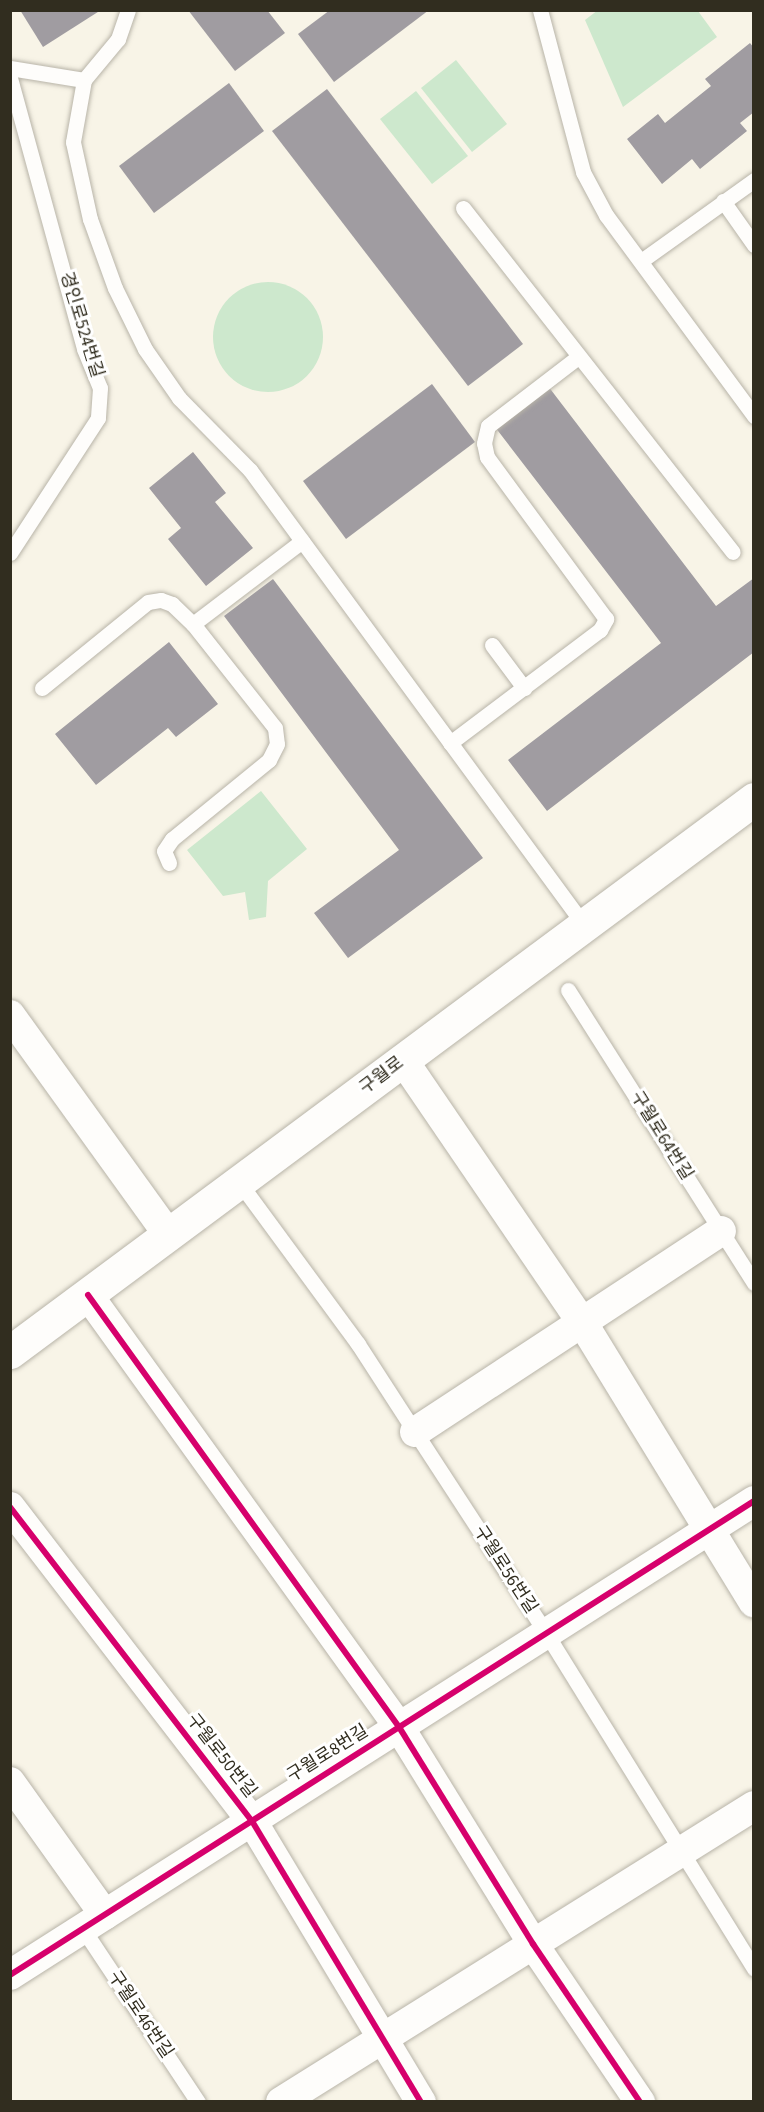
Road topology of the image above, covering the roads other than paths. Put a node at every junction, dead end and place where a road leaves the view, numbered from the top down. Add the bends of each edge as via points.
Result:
1 (128, 10) edge
2 (540, 10) edge
3 (10, 68) edge
4 (10, 78) edge
5 (84, 80) junction
6 (753, 180) edge
7 (723, 201) junction
8 (463, 208) dead end
9 (753, 245) edge
10 (640, 261) junction
11 (578, 357) junction
12 (753, 416) edge
13 (302, 540) junction
14 (733, 552) dead end
15 (10, 553) edge
16 (193, 624) junction
17 (492, 645) dead end
18 (42, 688) dead end
19 (524, 688) junction
20 (450, 743) junction
21 (753, 799) edge
22 (169, 863) dead end
23 (584, 925) junction
24 (568, 990) dead end
25 (10, 1015) edge
26 (403, 1060) junction
27 (239, 1182) junction
28 (721, 1231) junction
29 (168, 1234) junction
30 (753, 1282) edge
31 (88, 1294) junction
32 (582, 1322) junction
33 (10, 1352) edge
34 (416, 1432) junction
35 (753, 1501) edge
36 (10, 1507) edge
37 (709, 1530) junction
38 (753, 1603) edge
39 (546, 1634) junction
40 (399, 1727) junction
41 (10, 1782) edge
42 (753, 1806) edge
43 (252, 1821) junction
44 (680, 1851) junction
45 (94, 1922) junction
46 (533, 1944) junction
47 (753, 1969) edge
48 (10, 1975) edge
49 (383, 2039) junction
50 (198, 2102) edge
51 (281, 2102) edge
52 (421, 2102) edge
53 (640, 2102) edge

1 - 5 lane via 118,39
2 - 10 lane via 583,172 606,215
3 - 5 lane
4 - 15 lane, 경인로524번길 via 84,349 100,388 98,418
5 - 13 lane via 73,142 90,219 115,288 145,349 179,398 250,470
6 - 7 lane
7 - 9 lane
7 - 10 lane
8 - 11 lane
10 - 12 lane
11 - 14 lane
11 - 19 lane via 488,426 484,443 487,457 606,619 600,630
13 - 16 lane
13 - 20 lane
16 - 18 lane via 172,604 148,602
16 - 22 lane via 275,728 277,744 269,760 172,839 164,851
17 - 19 lane
19 - 20 lane
20 - 23 lane
21 - 23 main road, 구월로
23 - 26 main road, 구월로
24 - 28 lane, 구월로64번길
25 - 29 street
26 - 27 main road, 구월로
26 - 32 street
27 - 29 main road, 구월로
27 - 34 lane, 구월로56번길 via 358,1344
28 - 30 lane, 구월로64번길
28 - 32 street
29 - 31 main road, 구월로
31 - 33 main road, 구월로
31 - 40 street
32 - 34 street
32 - 37 street
34 - 39 lane, 구월로56번길
35 - 37 street, 구월로8번길
36 - 43 street, 구월로50번길
37 - 38 street
37 - 39 street, 구월로8번길
39 - 40 street, 구월로8번길
39 - 44 lane, 구월로56번길
40 - 43 street, 구월로8번길
40 - 46 street
41 - 45 street
42 - 44 street
43 - 45 street, 구월로8번길
43 - 49 street, 구월로50번길
44 - 46 street
44 - 47 lane, 구월로56번길
45 - 48 street, 구월로8번길
45 - 50 lane, 구월로46번길
46 - 49 street
46 - 53 street
49 - 51 street
49 - 52 street, 구월로50번길

